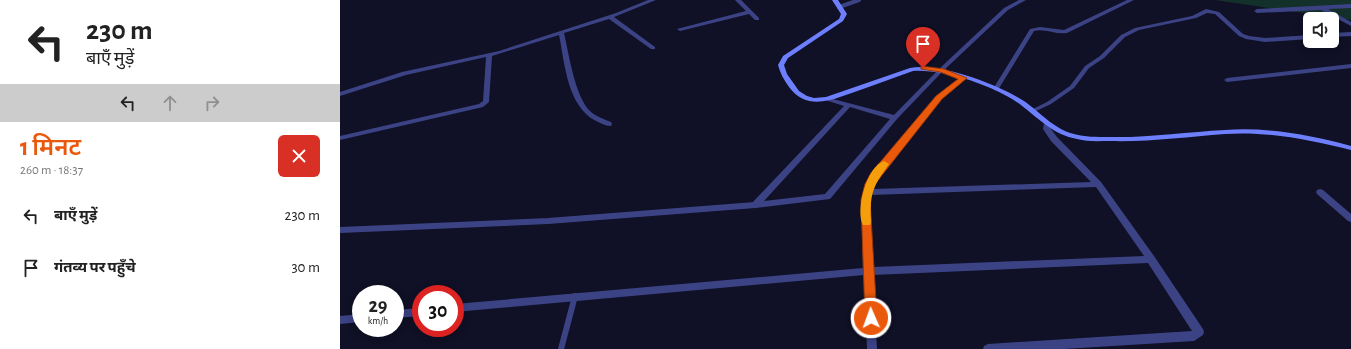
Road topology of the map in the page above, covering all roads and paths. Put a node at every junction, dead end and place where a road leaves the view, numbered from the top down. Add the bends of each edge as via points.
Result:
1 (653, 0) edge
2 (738, 0) edge
3 (835, 0) edge
4 (859, 0) edge
5 (1023, 0) edge
6 (1131, 0) edge
7 (1351, 6) edge
8 (839, 7) junction
9 (1322, 8) junction
10 (1257, 11) dead end
11 (750, 12) junction
12 (610, 17) junction
13 (757, 19) dead end
14 (1351, 24) edge
15 (680, 29) dead end
16 (561, 33) junction
17 (1351, 34) edge
18 (1339, 35) edge
19 (1303, 37) edge
20 (653, 48) dead end
21 (489, 56) junction
22 (1351, 66) edge
23 (944, 71) junction
24 (961, 77) junction
25 (1227, 80) dead end
26 (996, 89) junction
27 (340, 94) edge
28 (827, 99) junction
29 (848, 105) junction
30 (1032, 111) junction
31 (895, 118) junction
32 (608, 124) dead end
33 (1047, 124) junction
34 (340, 138) edge
35 (1351, 148) edge
36 (1098, 184) junction
37 (867, 192) junction
38 (1320, 192) dead end
39 (756, 206) junction
40 (1351, 219) edge
41 (340, 230) edge
42 (1151, 259) junction
43 (869, 271) junction
44 (575, 296) junction
45 (464, 307) edge
46 (352, 319) edge
47 (340, 320) edge
48 (561, 349) edge
49 (872, 349) edge
50 (988, 349) edge

1 - 12 street
2 - 11 street
3 - 8 street
4 - 8 lane
5 - 23 street via 1006,9
6 - 26 street via 1065,32 1035,28
7 - 9 street
8 - 28 street via 844,14 841,20 789,55 781,65 782,71 798,95 815,100
9 - 10 street
9 - 14 street
11 - 13 street
11 - 15 street
12 - 16 street
12 - 20 street
16 - 21 street
16 - 32 street via 583,108
17 - 18 street
19 - 30 street via 1265,40 1248,38 1216,13 1206,11 1189,18 1137,29 1123,36 1102,57 1087,67 1072,87 1058,98
21 - 27 street via 404,73
21 - 34 street via 486,102 481,106
22 - 25 street
23 - 24 street
23 - 28 street via 912,69
23 - 31 street
24 - 26 street
24 - 37 street via 934,103 875,175
26 - 30 street via 1010,95
28 - 29 street
29 - 31 street
29 - 39 street
30 - 33 street
31 - 39 street via 827,197
33 - 35 street via 1065,134 1081,138 1145,140 1226,132 1276,132
33 - 36 street via 1047,129 1054,139
36 - 37 street
36 - 42 street
37 - 43 street via 865,200
38 - 40 street
39 - 41 lane via 602,218
42 - 43 street
42 - 50 street via 1195,324 1198,334
43 - 44 street
43 - 49 street
44 - 45 street
44 - 48 lane
46 - 47 street

